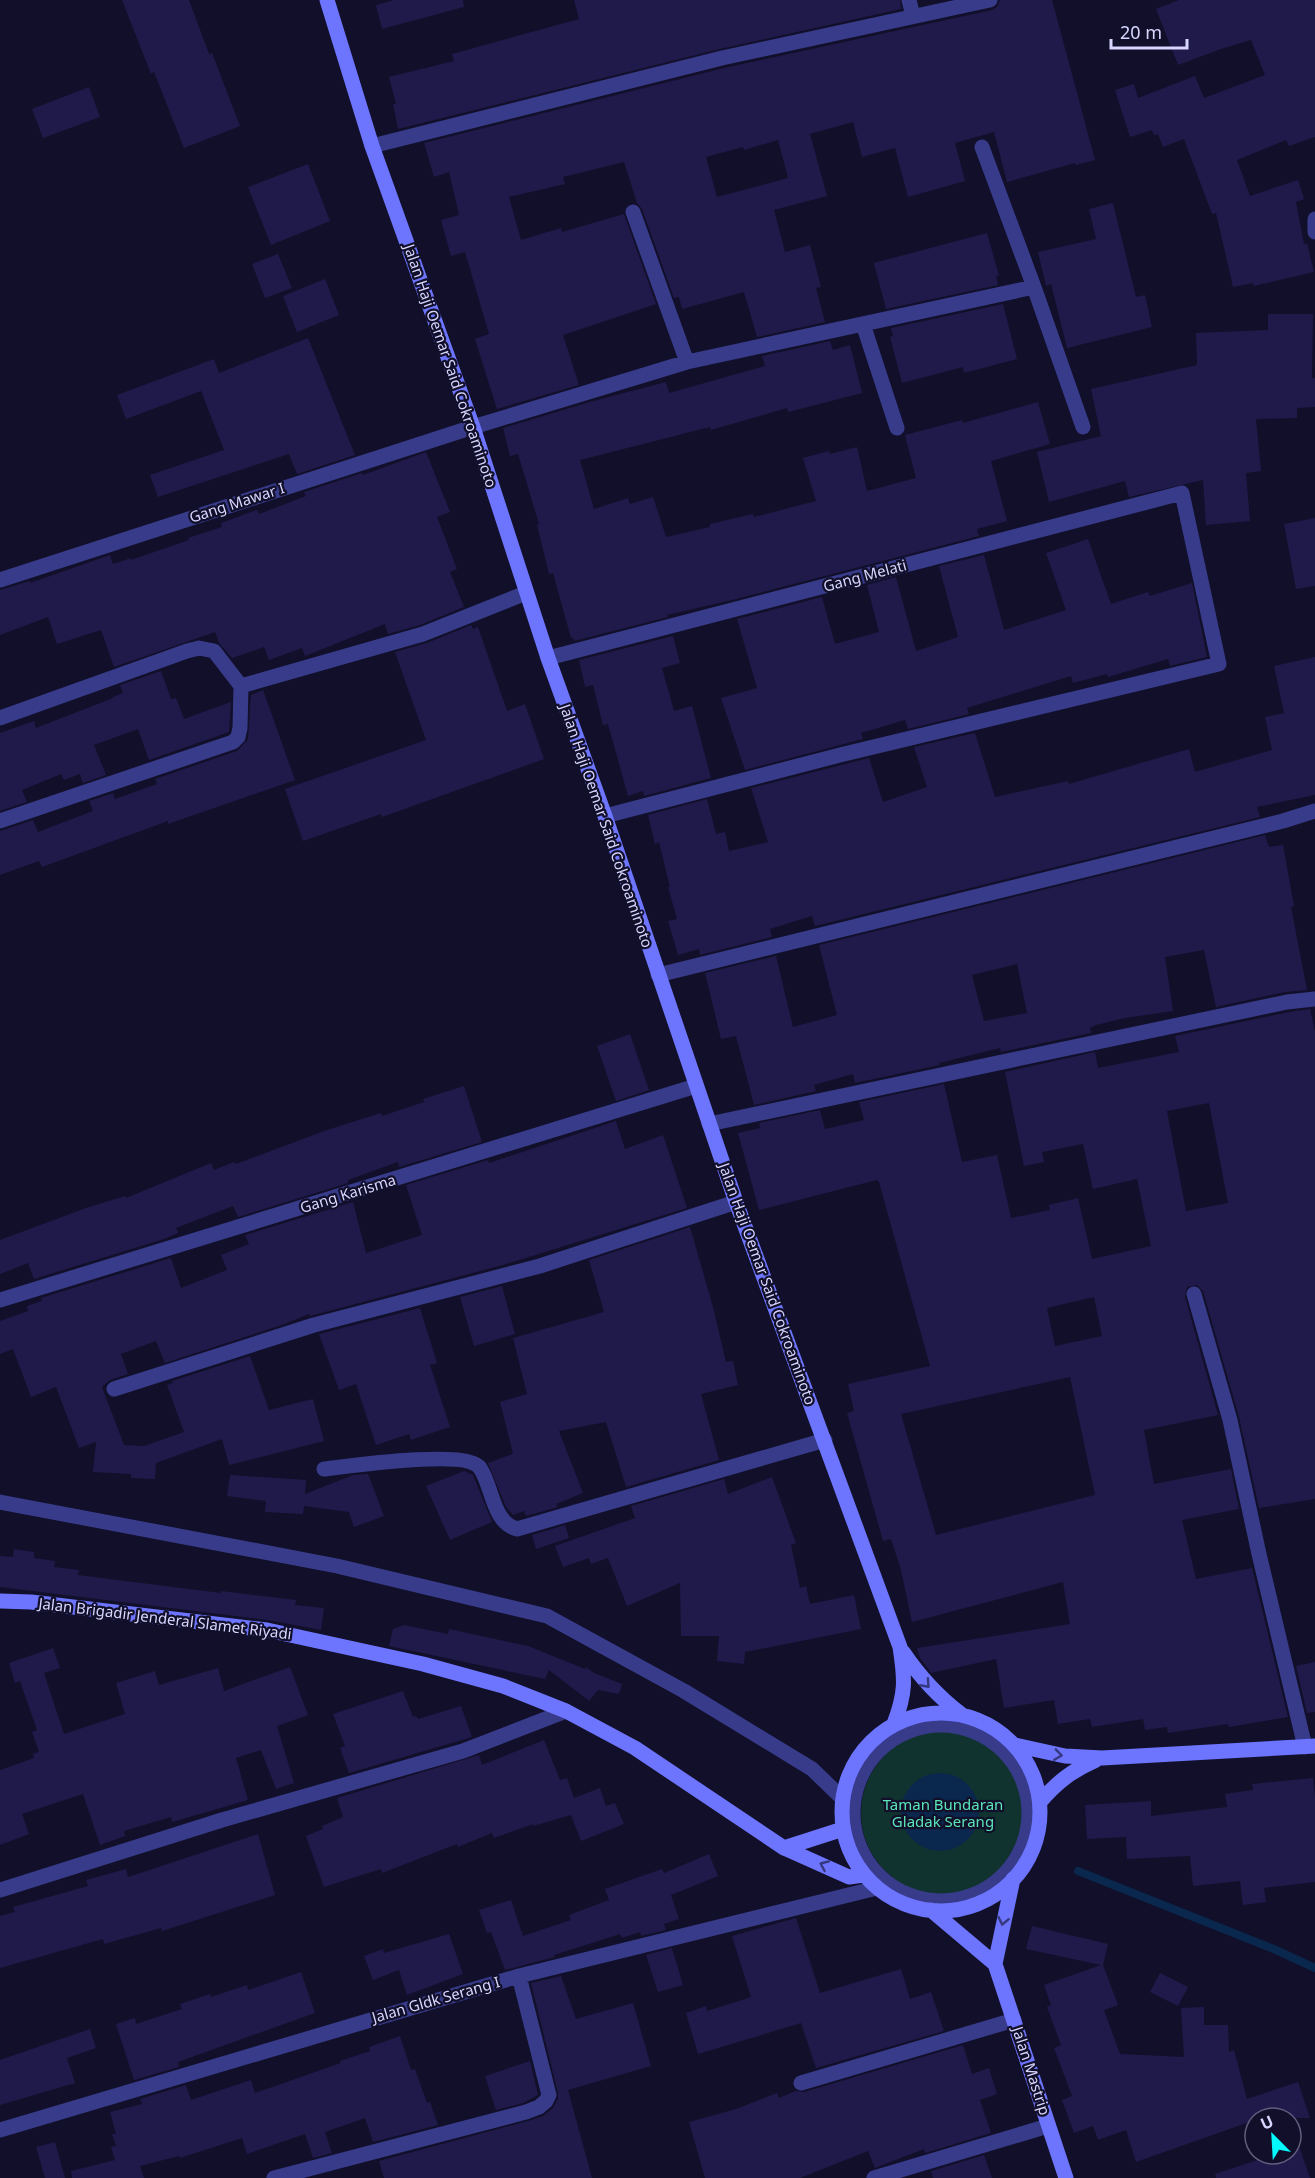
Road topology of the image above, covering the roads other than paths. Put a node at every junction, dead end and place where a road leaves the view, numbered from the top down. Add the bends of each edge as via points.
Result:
1 (327, 0) edge
2 (909, 0) edge
3 (990, 0) edge
4 (913, 16) junction
5 (372, 146) junction
6 (982, 147) dead end
7 (633, 212) dead end
8 (1315, 219) edge
9 (1315, 232) edge
10 (1034, 287) junction
11 (863, 324) junction
12 (687, 362) junction
13 (473, 427) junction
14 (1083, 427) dead end
15 (897, 428) dead end
16 (0, 580) edge
17 (526, 593) junction
18 (548, 658) junction
19 (241, 686) junction
20 (0, 718) edge
21 (1315, 811) edge
22 (605, 816) junction
23 (0, 820) edge
24 (658, 975) junction
25 (1315, 999) edge
26 (696, 1086) junction
27 (709, 1124) junction
28 (736, 1202) junction
29 (1194, 1294) dead end
30 (0, 1300) edge
31 (114, 1389) dead end
32 (825, 1440) junction
33 (324, 1468) dead end
34 (0, 1502) edge
35 (0, 1601) edge
36 (900, 1647) junction
37 (566, 1711) junction
38 (960, 1714) junction
39 (894, 1724) junction
40 (971, 1729) joint
41 (1015, 1745) junction
42 (1310, 1747) edge
43 (1102, 1758) junction
44 (842, 1798) junction
45 (1040, 1802) junction
46 (843, 1829) junction
47 (784, 1848) junction
48 (864, 1875) junction
49 (1013, 1879) junction
50 (876, 1888) junction
51 (0, 1890) edge
52 (931, 1910) junction
53 (995, 1964) junction
54 (519, 1976) junction
55 (1014, 2020) junction
56 (801, 2083) dead end
57 (1048, 2126) junction
58 (0, 2130) edge
59 (274, 2178) edge
60 (874, 2178) edge
61 (1066, 2178) edge

1 - 5 main road, Jalan Haji Oemar Said Cokroaminoto
2 - 4 street
3 - 4 street
4 - 5 street via 722,58
5 - 13 main road, Jalan Haji Oemar Said Cokroaminoto
6 - 10 street
7 - 12 street
8 - 9 street
10 - 11 street, Gang Mawar I
10 - 14 street
11 - 12 street, Gang Mawar I
11 - 15 street
12 - 13 street, Gang Mawar I
13 - 16 street, Gang Mawar I
13 - 17 main road, Jalan Haji Oemar Said Cokroaminoto
17 - 18 main road, Jalan Haji Oemar Said Cokroaminoto
17 - 19 street via 423,634
18 - 22 main road, Jalan Haji Oemar Said Cokroaminoto
18 - 22 street, Gang Melati via 1182,493 1219,664
19 - 20 street via 214,651 199,648
19 - 23 street via 240,728 234,742
21 - 24 street
22 - 24 main road, Jalan Haji Oemar Said Cokroaminoto
24 - 26 main road, Jalan Haji Oemar Said Cokroaminoto
25 - 27 street
26 - 27 main road, Jalan Haji Oemar Said Cokroaminoto
26 - 30 street, Gang Karisma
27 - 28 main road, Jalan Haji Oemar Said Cokroaminoto
28 - 31 street via 540,1266 314,1325
28 - 32 main road, Jalan Haji Oemar Said Cokroaminoto
29 - 42 street via 1230,1420 1259,1554
32 - 33 street via 517,1529 502,1519 480,1467 469,1460 408,1460
32 - 36 main road, Jalan Haji Oemar Said Cokroaminoto
34 - 44 street via 337,1566 547,1616 684,1691 812,1769
35 - 37 main road, Jalan Brigadir Jenderal Slamet Riyadi via 267,1630 423,1664 503,1686
36 -> 38 main road via 920,1676
36 - 39 main road via 903,1699
37 - 47 main road, Jalan Brigadir Jenderal Slamet Riyadi via 635,1748
37 - 51 street via 463,1751 222,1820
38 - 39 main road via 926,1714
38 - 41 main road via 991,1725
39 - 44 main road via 869,1743 851,1769
40 - 40 street via 941,1724 910,1729 883,1745 865,1766 854,1791 851,1819 858,1846 872,1870 893,1888 919,1899 947,1901 974,1895 998,1880 1018,1857 1029,1828 1029,1797 1018,1768 998,1744
41 -> 43 main road via 1065,1756
41 - 45 main road via 1032,1772
42 - 43 main road
43 - 45 main road via 1075,1769
44 - 46 main road
45 - 49 main road via 1038,1830 1029,1856
46 - 47 main road
46 - 48 main road via 850,1854
48 -> 47 main road, Jalan Brigadir Jenderal Slamet Riyadi via 849,1877
48 - 50 main road
49 - 52 main road via 989,1898 961,1908
49 -> 53 main road
50 - 52 main road via 902,1903
50 - 54 street, Jalan Gldk Serang I
52 - 53 main road
53 - 55 main road, Jalan Mastrip
54 - 58 street, Jalan Gldk Serang I
54 - 59 street via 549,2095 539,2107
55 - 56 street
55 - 57 main road, Jalan Mastrip
57 - 60 street
57 - 61 main road, Jalan Mastrip

